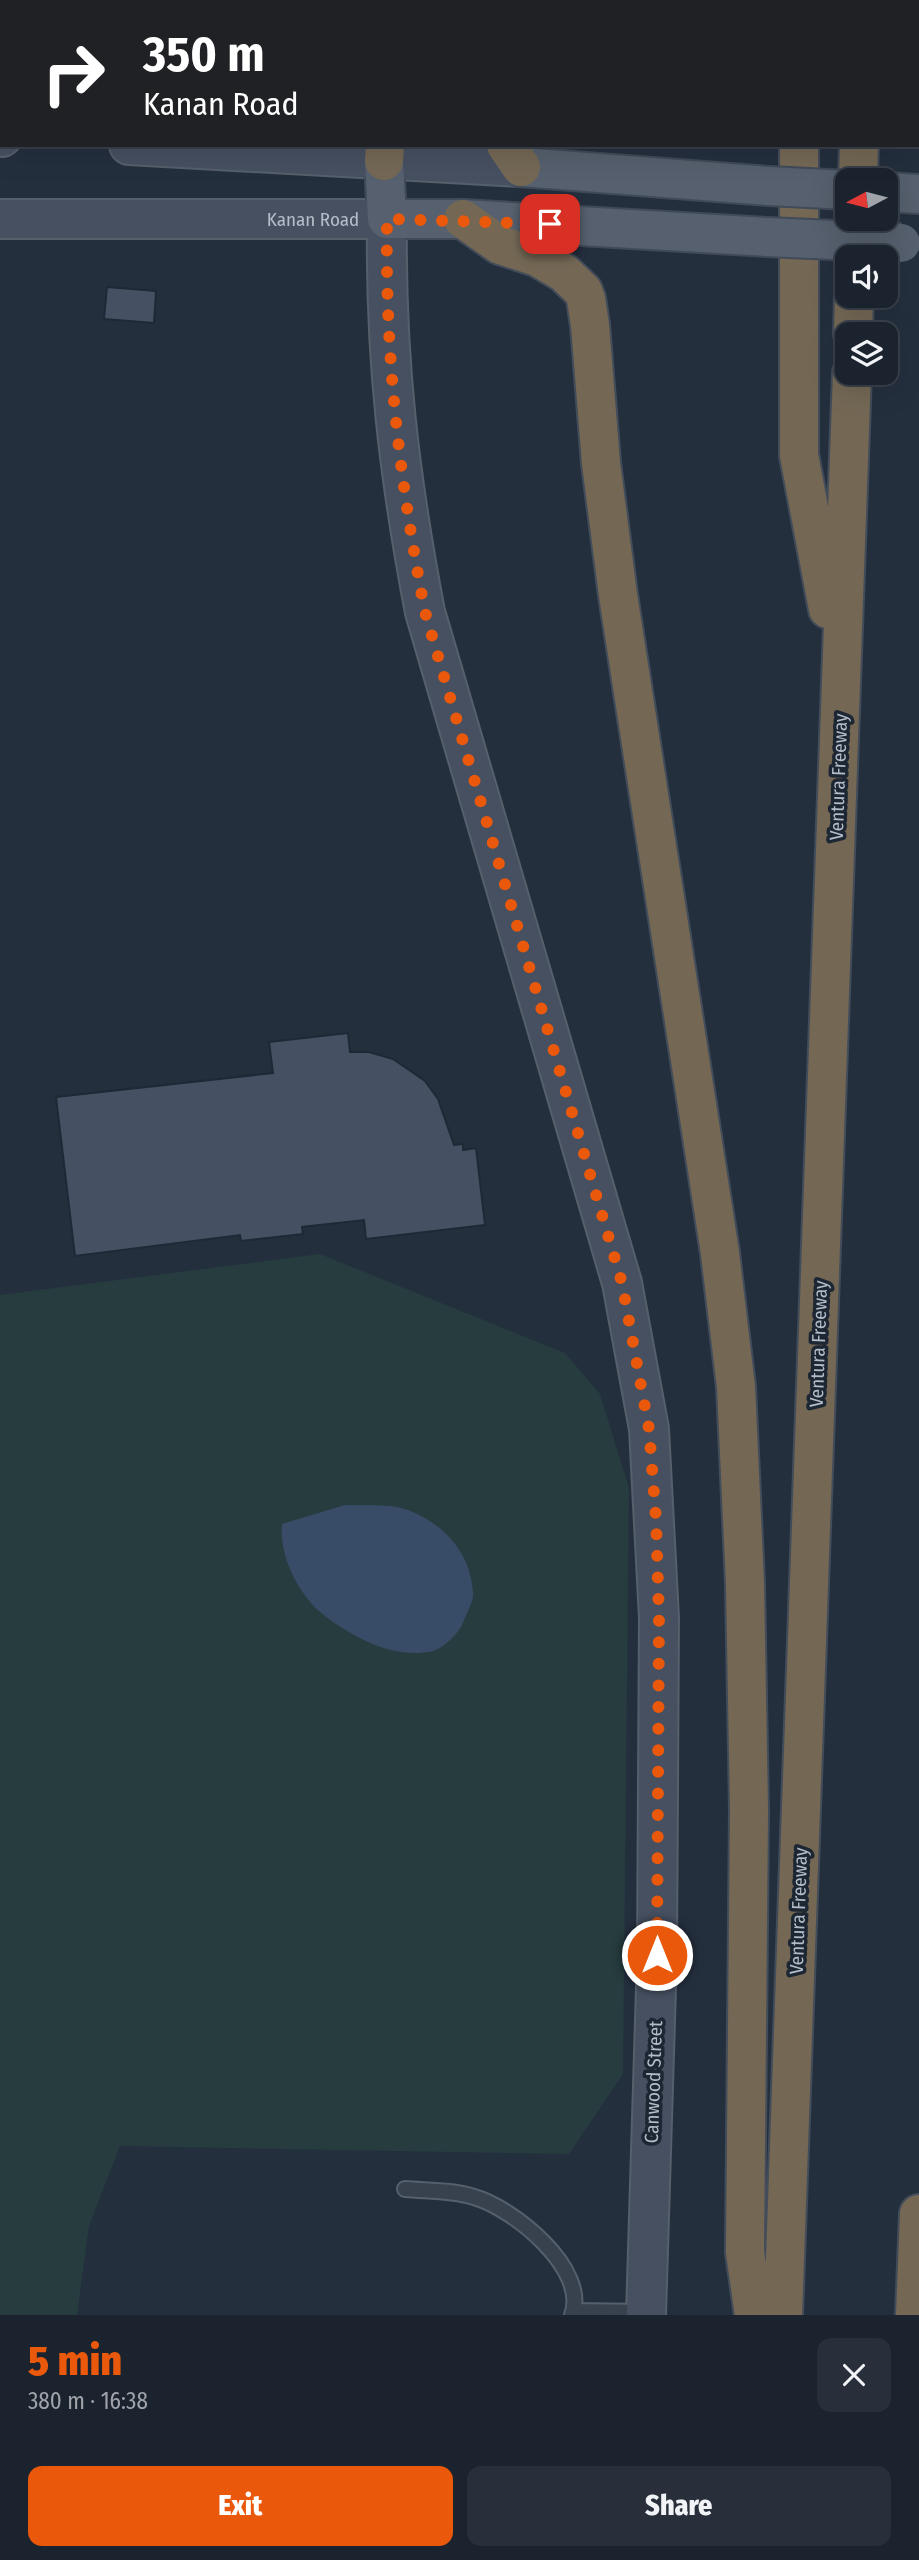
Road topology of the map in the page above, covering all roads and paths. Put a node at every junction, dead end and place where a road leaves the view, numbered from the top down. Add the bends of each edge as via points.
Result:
1 (183, 147) edge
2 (799, 147) edge
3 (859, 147) edge
4 (293, 150) edge
5 (385, 153) edge
6 (513, 156) edge
7 (858, 168) edge
8 (835, 189) edge
9 (898, 193) edge
10 (919, 194) edge
11 (0, 219) edge
12 (387, 219) junction
13 (463, 219) junction
14 (919, 244) edge
15 (852, 385) edge
16 (841, 679) junction
17 (405, 2189) dead end
18 (919, 2214) edge
19 (573, 2313) edge
20 (646, 2313) edge
21 (754, 2315) edge
22 (783, 2315) edge
23 (915, 2315) edge

1 - 4 street
2 - 16 highway via 799,455
3 - 7 highway
4 - 5 street
5 - 6 street
5 - 12 main road, Canwood Street
6 - 8 main road, bridge
9 - 10 main road
11 - 12 street, Kanan Road
12 - 13 main road, Kanan Road
12 - 20 street, Canwood Street via 390,377 408,526 425,612 622,1283 649,1429 659,1618 657,1955
13 - 14 main road, Kanan Road, bridge
13 - 21 highway via 500,244 564,272 586,299 618,595 720,1253 736,1387 745,1584 749,1809 745,2252
15 - 16 highway, Ventura Freeway
16 - 22 highway, Ventura Freeway
17 - 19 lane via 472,2196 523,2222 573,2284
18 - 23 highway
19 - 20 lane

